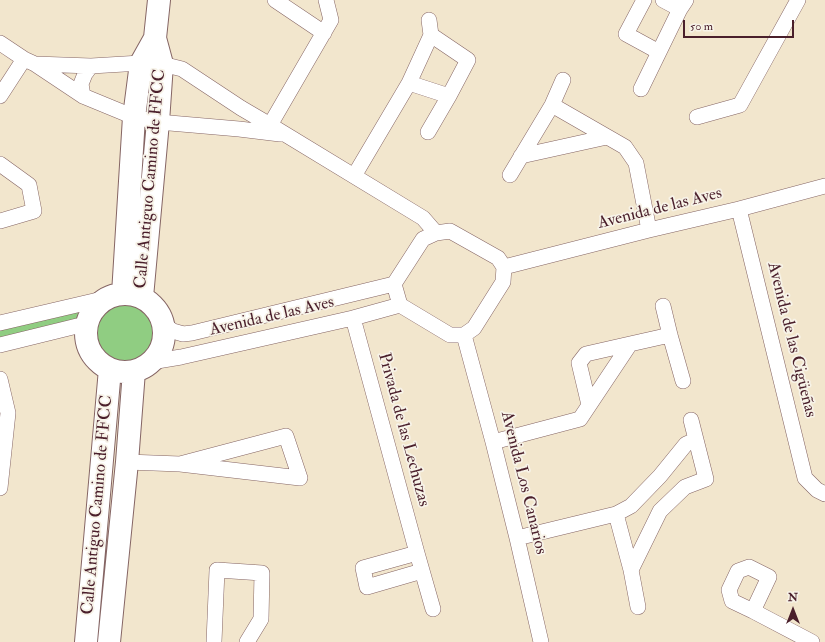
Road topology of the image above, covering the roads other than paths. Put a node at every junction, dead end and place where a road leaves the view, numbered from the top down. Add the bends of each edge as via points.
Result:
1 (159, 0) edge
2 (275, 0) edge
3 (326, 0) edge
4 (644, 0) edge
5 (663, 0) edge
6 (798, 0) edge
7 (683, 5) edge
8 (429, 20) dead end
9 (324, 33) junction
10 (431, 35) junction
11 (0, 43) edge
12 (659, 52) junction
13 (29, 62) junction
14 (152, 64) junction
15 (91, 66) junction
16 (563, 80) dead end
17 (409, 83) junction
18 (641, 89) dead end
19 (0, 96) edge
20 (83, 96) junction
21 (449, 96) junction
22 (552, 105) junction
23 (241, 108) junction
24 (134, 117) junction
25 (697, 117) dead end
26 (158, 122) junction
27 (268, 128) junction
28 (239, 129) junction
29 (428, 132) dead end
30 (607, 137) junction
31 (521, 156) junction
32 (0, 164) edge
33 (510, 175) dead end
34 (354, 176) junction
35 (825, 186) edge
36 (740, 209) junction
37 (0, 221) edge
38 (649, 230) junction
39 (436, 232) junction
40 (504, 267) junction
41 (394, 284) junction
42 (125, 296) junction
43 (400, 305) junction
44 (663, 306) dead end
45 (352, 318) junction
46 (0, 323) edge
47 (164, 325) junction
48 (87, 332) junction
49 (464, 335) junction
50 (670, 335) junction
51 (630, 344) junction
52 (0, 345) edge
53 (142, 366) junction
54 (110, 368) junction
55 (0, 379) edge
56 (683, 381) dead end
57 (589, 405) junction
58 (690, 420) dead end
59 (695, 440) junction
60 (493, 442) junction
61 (127, 462) junction
62 (180, 464) junction
63 (0, 488) edge
64 (825, 494) edge
65 (616, 514) junction
66 (517, 538) junction
67 (416, 553) junction
68 (631, 570) junction
69 (422, 571) junction
70 (638, 607) dead end
71 (433, 609) dead end
72 (753, 611) dead end
73 (86, 642) edge
74 (109, 642) edge
75 (214, 642) edge
76 (247, 642) edge
77 (542, 642) edge
78 (812, 642) edge

1 - 14 main road, Calle Antiguo Camino de FFCC
2 - 9 street
3 - 9 street via 331,20
4 - 12 street via 626,34
5 - 7 street
6 - 25 street via 740,105
7 - 12 street
8 - 10 street
9 - 27 street
10 - 17 street
10 - 21 street via 468,60
11 - 13 street
12 - 18 street
13 - 15 street
13 - 19 street
13 - 20 street
14 - 15 street
14 - 23 street via 182,69
14 - 24 main road, Calle Antiguo Camino de FFCC
14 - 26 main road, Calle Antiguo Camino de FFCC
15 - 20 street via 84,74 81,84
16 - 22 street
17 - 21 street
17 - 34 street
20 - 24 street
21 - 29 street
22 - 30 street
22 - 31 street
23 - 27 street
23 - 28 street via 243,120
24 - 26 street
24 - 42 main road, Calle Antiguo Camino de FFCC
26 - 28 street
26 - 42 main road, Calle Antiguo Camino de FFCC
27 - 28 street
27 - 34 street via 287,136
30 - 31 street
30 - 38 street via 625,147 636,163
31 - 33 street
32 - 37 street via 29,185 34,211
34 - 39 street via 423,218
35 - 36 street, Avenida de las Aves
36 - 38 street, Avenida de las Aves
36 - 64 street, Avenida de las Cigüeñas via 805,478
38 - 40 street, Avenida de las Aves
39 - 40 street via 450,231 498,258
39 - 41 street via 423,239
40 - 49 street via 503,282 474,328
41 - 43 street
41 - 47 street, Avenida de las Aves via 192,333 183,334
42 - 46 street
42 - 47 main road via 156,308
42 - 48 main road via 100,303 87,322
43 - 45 street, Avenida de las Aves
43 - 49 street via 450,335
44 - 50 street
45 - 53 street, Avenida de las Aves
45 - 67 street, Privada de las Lechuzas
47 - 53 main road via 163,342 159,353
48 - 52 street via 77,326
48 - 54 main road via 87,341 95,358
49 - 60 street, Avenida Los Canarios
50 - 51 street
50 - 56 street
51 - 57 street
51 - 57 street via 586,354 579,363
53 - 54 main road via 121,372
53 - 61 main road, Calle Antiguo Camino de FFCC
54 - 73 main road, Calle Antiguo Camino de FFCC
55 - 63 street via 8,413
57 - 60 street via 580,419
58 - 59 street
59 - 65 street via 686,444 631,506
59 - 68 street via 706,478 685,487 660,511
60 - 66 street, Avenida Los Canarios
61 - 62 street
61 - 74 main road, Calle Antiguo Camino de FFCC
62 - 62 street via 270,474 300,478 286,436
65 - 66 street
65 - 68 street
66 - 77 street, Avenida Los Canarios
67 - 69 street, Privada de las Lechuzas
67 - 69 street via 363,568 367,587
68 - 70 street
69 - 71 street, Privada de las Lechuzas
72 - 78 street
75 - 76 street via 218,570 262,573 261,619

